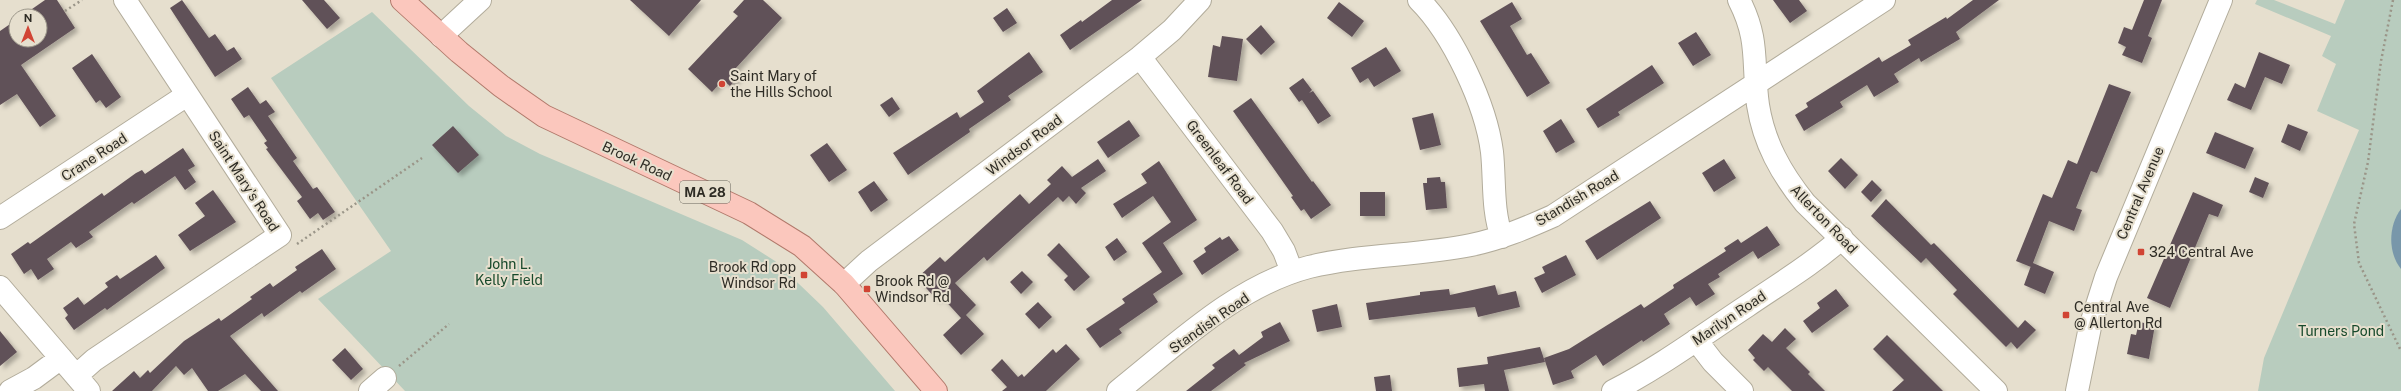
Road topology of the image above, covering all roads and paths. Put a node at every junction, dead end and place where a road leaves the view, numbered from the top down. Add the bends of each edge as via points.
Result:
1 (82, 0) edge
2 (125, 0) edge
3 (402, 0) edge
4 (480, 0) edge
5 (1200, 0) edge
6 (1419, 0) edge
7 (1739, 0) edge
8 (1884, 0) edge
9 (2221, 0) edge
10 (2393, 0) edge
11 (64, 11) dead end
12 (441, 36) junction
13 (1140, 57) junction
14 (1757, 84) junction
15 (188, 95) junction
16 (422, 158) dead end
17 (0, 218) edge
18 (280, 235) junction
19 (1502, 237) junction
20 (1842, 238) junction
21 (1292, 272) junction
22 (844, 284) junction
23 (0, 287) edge
24 (449, 324) dead end
25 (1696, 340) junction
26 (2401, 351) edge
27 (61, 358) junction
28 (82, 383) edge
29 (378, 385) edge
30 (10, 391) edge
31 (936, 391) edge
32 (1118, 391) edge
33 (1613, 391) edge
34 (1742, 391) edge
35 (1996, 391) edge
36 (2077, 391) edge

1 - 11 path
2 - 15 street, Saint Mary's Road
3 - 12 main road, Brook Road / MA 28
4 - 12 street
5 - 13 street, Windsor Road via 1172,30
6 - 19 street via 1443,31 1469,78 1481,109 1491,151 1496,218
7 - 14 street, Allerton Road via 1755,45
8 - 14 street, Standish Road
9 - 36 street, Central Avenue via 2106,277 2090,328
10 - 26 path via 2381,62 2368,162 2354,224 2359,263
12 - 22 main road, Brook Road / MA 28 via 501,86 538,112 762,220 802,246
13 - 21 street, Greenleaf Road via 1272,231 1284,251
13 - 22 street, Windsor Road via 869,261
14 - 19 street, Standish Road via 1553,216
14 - 20 street, Allerton Road via 1761,119 1777,166 1806,203
15 - 17 street, Crane Road
15 - 18 street, Saint Mary's Road
16 - 18 path via 290,250
18 - 28 street, Saint Mary's Road via 94,360
19 - 21 street, Standish Road via 1470,246 1345,261
20 - 25 street, Marilyn Road
20 - 35 street, Allerton Road
21 - 32 street, Standish Road via 1220,311
22 - 31 main road, Brook Road / MA 28
23 - 27 street
24 - 29 path
25 - 33 street, Marilyn Road via 1645,374
25 - 34 street via 1713,362
27 - 28 street
27 - 30 street via 34,378

